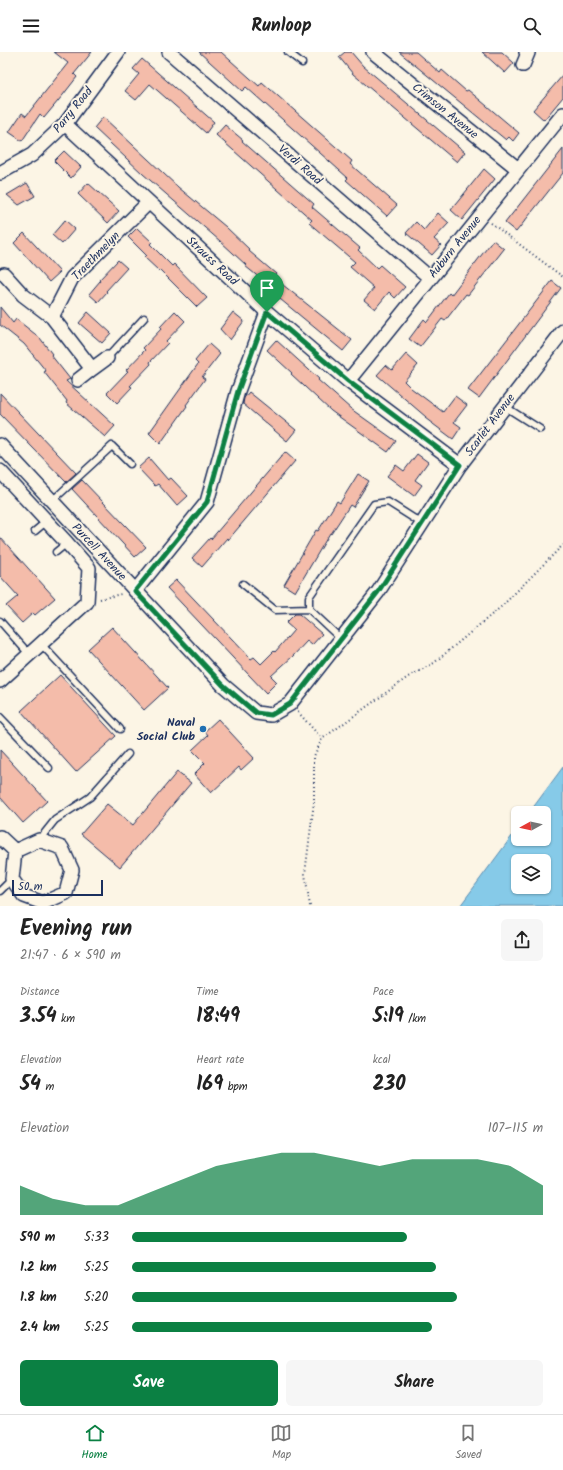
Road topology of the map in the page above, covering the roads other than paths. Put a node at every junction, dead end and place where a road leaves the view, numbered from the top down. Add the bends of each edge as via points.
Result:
1 (118, 52) edge
2 (169, 52) edge
3 (288, 52) edge
4 (373, 52) edge
5 (526, 52) edge
6 (302, 63) dead end
7 (523, 65) dead end
8 (563, 114) edge
9 (65, 124) junction
10 (518, 169) junction
11 (0, 173) edge
12 (149, 202) junction
13 (4, 274) dead end
14 (430, 278) junction
15 (267, 312) junction
16 (52, 317) junction
17 (144, 318) dead end
18 (563, 331) edge
19 (107, 358) joint
20 (92, 369) junction
21 (78, 380) dead end
22 (348, 381) junction
23 (504, 406) junction
24 (540, 429) dead end
25 (0, 445) edge
26 (130, 464) dead end
27 (460, 465) junction
28 (0, 471) edge
29 (52, 501) junction
30 (47, 521) junction
31 (421, 523) junction
32 (35, 531) dead end
33 (67, 543) junction
34 (56, 552) dead end
35 (243, 584) dead end
36 (135, 591) junction
37 (309, 609) junction
38 (0, 621) edge
39 (341, 639) junction
40 (41, 644) junction
41 (30, 654) junction
42 (0, 681) edge
43 (271, 715) joint
44 (0, 717) edge
45 (120, 729) dead end
46 (128, 754) dead end
47 (49, 768) dead end
48 (0, 837) edge
49 (39, 840) junction
50 (15, 851) junction
51 (12, 879) junction
52 (0, 891) edge

1 - 9 street, Parry Road
2 - 14 street, Verdi Road
3 - 6 lane
4 - 10 street, Crimson Avenue
5 - 7 street via 528,53
8 - 10 street, Auburn Avenue
9 - 11 street, Parry Road via 32,155
9 - 12 street, Strauss Road
10 - 14 street, Auburn Avenue
12 - 15 street, Strauss Road
12 - 16 street, Traethmelyn via 72,278
13 - 16 street via 23,295
14 - 22 street, Auburn Avenue
15 - 22 street, Strauss Road
15 - 36 street via 238,391 207,502
16 - 20 street
17 - 19 lane
18 - 23 street, Scarlet Avenue
19 - 20 street
20 - 21 street
22 - 27 street, Strauss Road
23 - 24 lane
23 - 27 street, Scarlet Avenue
25 - 29 street, Purcell Avenue
26 - 29 lane via 112,446
27 - 31 street, Scarlet Avenue
28 - 30 street
29 - 36 street, Purcell Avenue
30 - 32 lane
30 - 33 street
31 - 37 lane via 388,502 374,504 309,597
31 - 39 street, Scarlet Avenue via 378,592
33 - 34 lane
33 - 40 street via 89,568 87,602
35 - 37 lane via 275,610
36 - 43 street, Purcell Avenue via 223,685 256,713
37 - 39 lane
38 - 41 lane
39 - 43 street, Scarlet Avenue via 290,704
40 - 41 street
40 - 45 lane
41 - 42 street
44 - 47 lane
46 - 49 lane via 90,797 55,820
48 - 50 street
49 - 50 street
49 - 51 street via 62,848 72,870 66,893 43,903 24,896
50 - 51 street
51 - 52 lane

